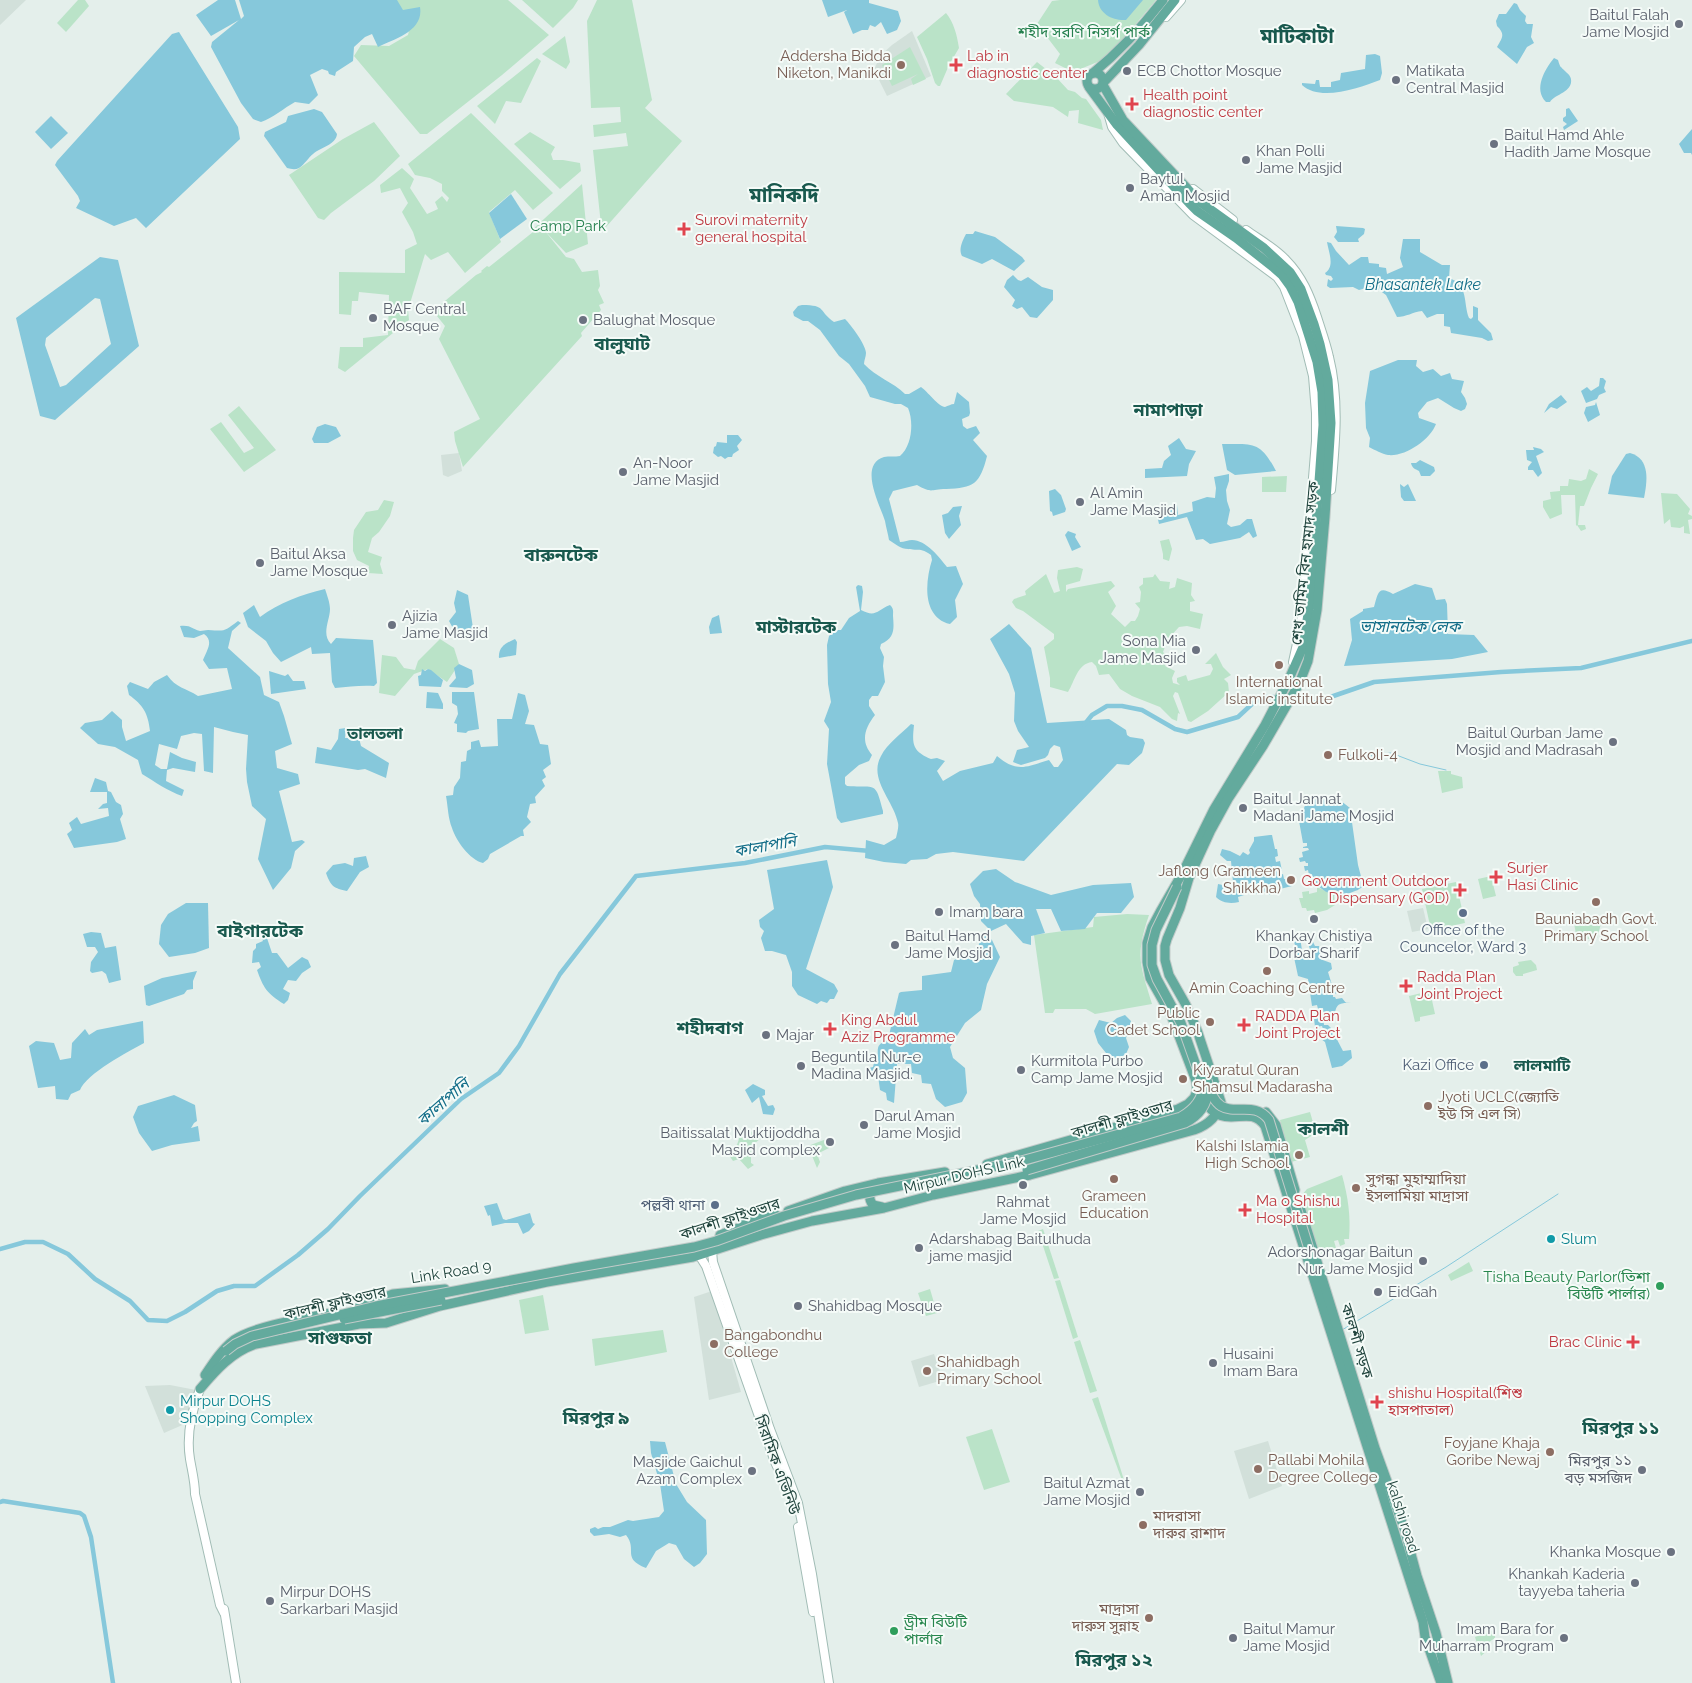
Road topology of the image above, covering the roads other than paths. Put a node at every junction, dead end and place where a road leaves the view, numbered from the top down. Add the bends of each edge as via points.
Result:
1 (1163, 0) edge
2 (1175, 0) edge
3 (1181, 0) edge
4 (1154, 25) junction
5 (1093, 73) junction
6 (1103, 83) junction
7 (1089, 87) junction
8 (1163, 160) dead end
9 (1299, 684) junction
10 (1274, 716) junction
11 (1186, 875) junction
12 (1179, 889) junction
13 (1184, 1001) junction
14 (1168, 1008) junction
15 (1197, 1087) junction
16 (1208, 1090) junction
17 (1218, 1091) junction
18 (1202, 1098) junction
19 (1221, 1102) junction
20 (1189, 1111) junction
21 (1216, 1114) junction
22 (1002, 1160) junction
23 (1013, 1178) junction
24 (878, 1183) junction
25 (852, 1190) junction
26 (884, 1208) junction
27 (856, 1212) junction
28 (704, 1241) joint
29 (712, 1251) junction
30 (699, 1255) junction
31 (384, 1296) junction
32 (1334, 1312) junction
33 (392, 1321) junction
34 (226, 1354) junction
35 (200, 1389) joint
36 (236, 1683) edge
37 (824, 1683) edge
38 (828, 1683) edge
39 (1441, 1683) edge
40 (1448, 1683) edge

1 - 5 main road via 1122,49
2 - 4 main road
3 - 4 main road via 1162,22
4 - 6 main road
5 - 6 main road via 1101,75
5 - 7 main road via 1088,78
6 - 7 main road via 1097,90
6 - 9 main road, শেখ তামিম বিন হামাদ সড়ক via 1127,124 1200,202 1264,248 1290,272 1301,289 1314,324 1328,380 1331,423 1317,610 1308,661
7 - 10 main road, শেখ তামিম বিন হামাদ সড়ক via 1117,125 1197,211 1282,275 1298,302 1311,341 1321,381 1324,425 1311,594 1299,658
8 - 9 main road via 1195,192 1287,260 1308,294 1329,357 1336,437 1322,605 1310,665
9 - 10 main road, শেখ তামিম বিন হামাদ সড়ক
10 - 11 main road, শেখ তামিম বিন হামাদ সড়ক via 1214,809
11 - 12 main road
11 - 13 main road, শেখ তামিম বিন হামাদ সড়ক via 1180,908 1164,954 1169,974
11 - 14 main road, শেখ তামিম বিন হামাদ সড়ক via 1152,927 1147,949 1150,978
12 - 16 main road, bridge via 1160,935 1158,960 1162,978 1186,1022
12 - 20 main road, কালশী ফ্লাইওভার, bridge via 1156,930 1152,958 1156,976 1181,1023 1202,1078 1202,1095
13 - 14 main road via 1173,1000
13 - 17 main road, শেখ তামিম বিন হামাদ সড়ক
14 - 15 main road, শেখ তামিম বিন হামাদ সড়ক
15 - 18 main road, শেখ তামিম বিন হামাদ সড়ক
15 - 22 main road, Mirpur DOHS Link via 1192,1101 1172,1111
16 - 23 main road, কালশী ফ্লাইওভার, bridge via 1203,1109 1185,1123 1027,1170
16 - 32 main road, bridge via 1222,1107 1255,1110 1269,1120 1309,1249
16 - 34 main road, bridge via 1200,1107 1185,1118 1034,1161 786,1218 700,1249 256,1338
17 - 18 main road via 1213,1102
17 - 19 main road, শেখ তামিম বিন হামাদ সড়ক
18 - 21 main road, শেখ তামিম বিন হামাদ সড়ক
19 - 21 main road
19 - 32 main road, কালশী সড়ক via 1232,1107 1261,1108 1276,1125
20 - 22 main road, কালশী ফ্লাইওভার, bridge via 1049,1151
20 - 34 main road, কালশী ফ্লাইওভার, bridge via 1176,1118 1046,1155 834,1201 694,1248 376,1306 252,1336 235,1344
21 - 23 main road, Mirpur DOHS Link via 1205,1126 1194,1130
21 - 39 main road, kalshi road via 1255,1117 1267,1131
22 - 24 main road, Mirpur DOHS Link
23 - 26 main road, Mirpur DOHS Link
24 - 25 main road, Mirpur DOHS Link
24 - 26 main road via 870,1191 870,1199 874,1205
25 - 27 main road via 862,1192 864,1196 864,1204
25 - 28 main road, Mirpur DOHS Link
26 - 27 main road, Mirpur DOHS Link
27 - 29 main road, Mirpur DOHS Link via 812,1220
28 - 31 main road, Link Road 9 via 439,1290
29 - 30 main road, Link Road 9
29 - 38 main road via 738,1337 798,1503
30 - 33 main road, Link Road 9 via 547,1282 440,1306
30 - 37 main road, সিরামিক এভিনিউ via 706,1266 775,1462 794,1506
31 - 33 main road via 380,1306 382,1314
31 - 34 main road, Link Road 9 via 357,1307 247,1333 225,1348
32 - 40 main road, কালশী সড়ক via 1375,1448 1404,1528
33 - 34 main road, Link Road 9 via 359,1324 256,1344
34 - 35 main road, Link Road 9
35 - 36 main road, Link Road 9 via 190,1428 190,1454 195,1494 224,1613

